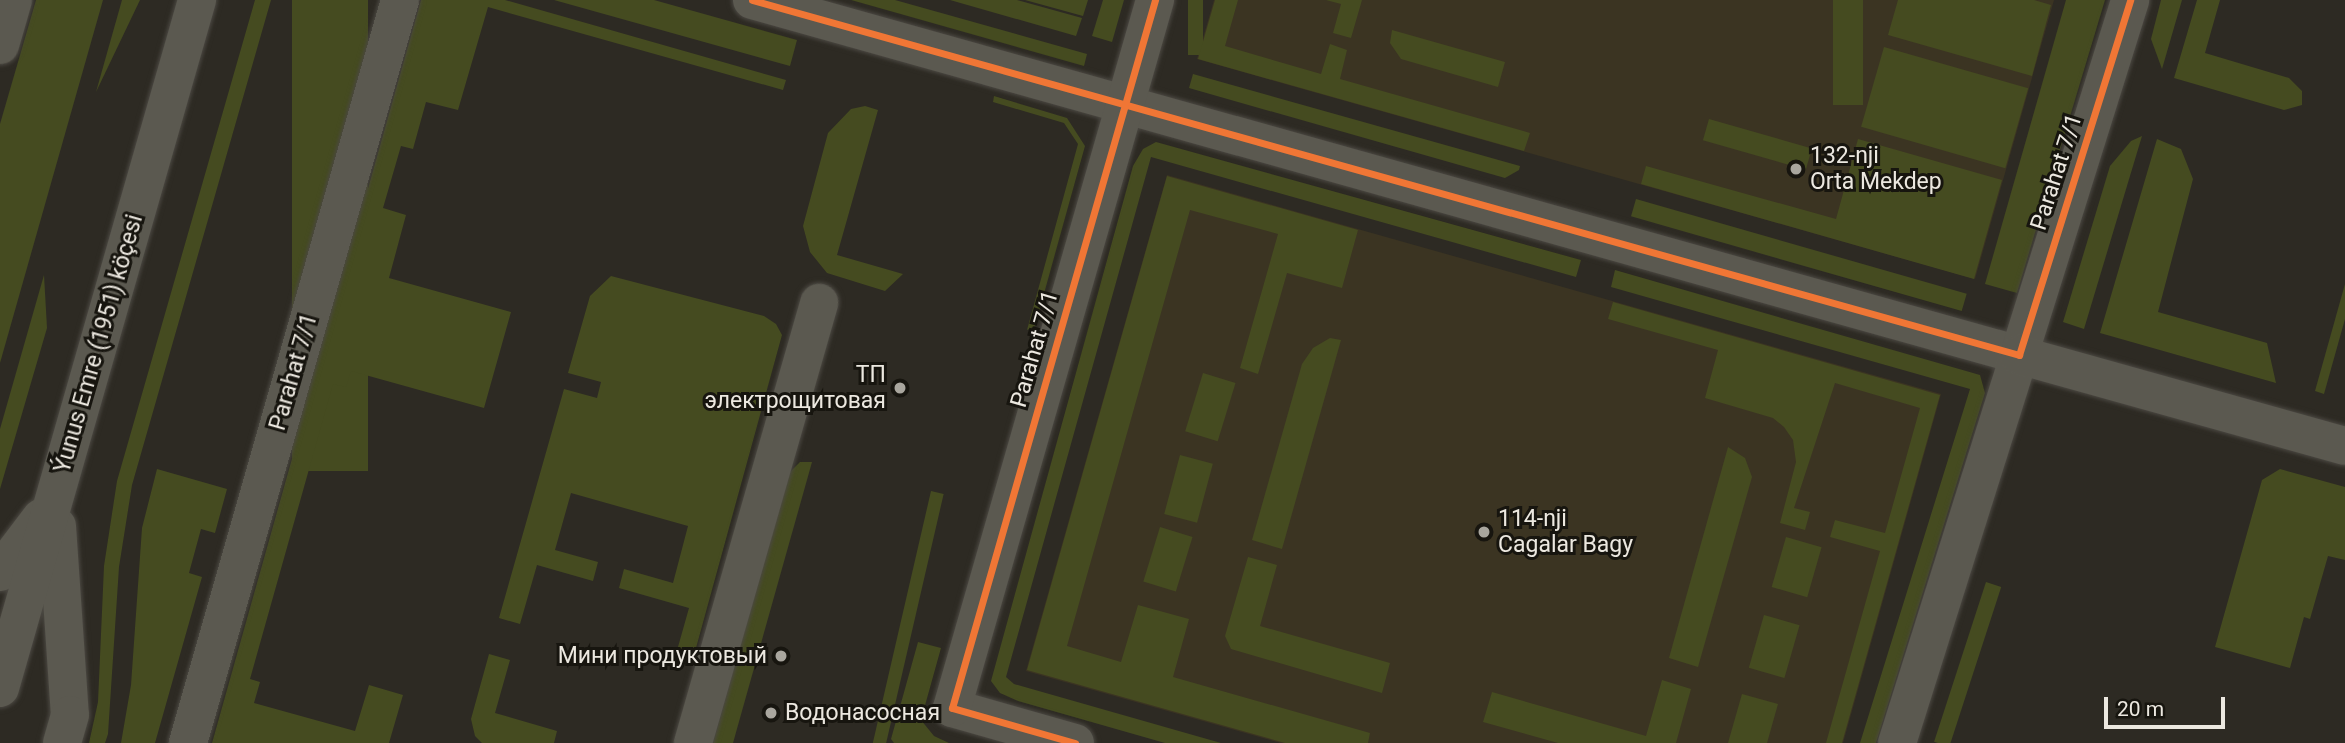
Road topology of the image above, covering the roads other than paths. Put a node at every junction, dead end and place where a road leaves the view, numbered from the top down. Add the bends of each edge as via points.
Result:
1 (13, 0) edge
2 (197, 0) edge
3 (400, 0) edge
4 (752, 0) edge
5 (1155, 0) edge
6 (2130, 0) edge
7 (0, 45) edge
8 (1125, 104) junction
9 (819, 303) dead end
10 (2019, 355) junction
11 (2345, 446) edge
12 (55, 500) junction
13 (0, 572) edge
14 (0, 688) edge
15 (62, 743) edge
16 (188, 743) edge
17 (693, 743) edge
18 (1075, 743) edge
19 (1897, 743) edge

1 - 7 street
2 - 12 street, Ýunus Emre (1951) köçesi
3 - 16 street, Parahat 7/1
4 - 8 street
5 - 8 street, Parahat 7/1
6 - 10 street, Parahat 7/1
8 - 10 street
8 - 18 street, Parahat 7/1 via 952,708
9 - 17 street
10 - 11 street
10 - 19 street, Parahat 7/1
12 - 13 street
12 - 14 street, Ýunus Emre (1951) köçesi
12 - 15 street via 70,715

